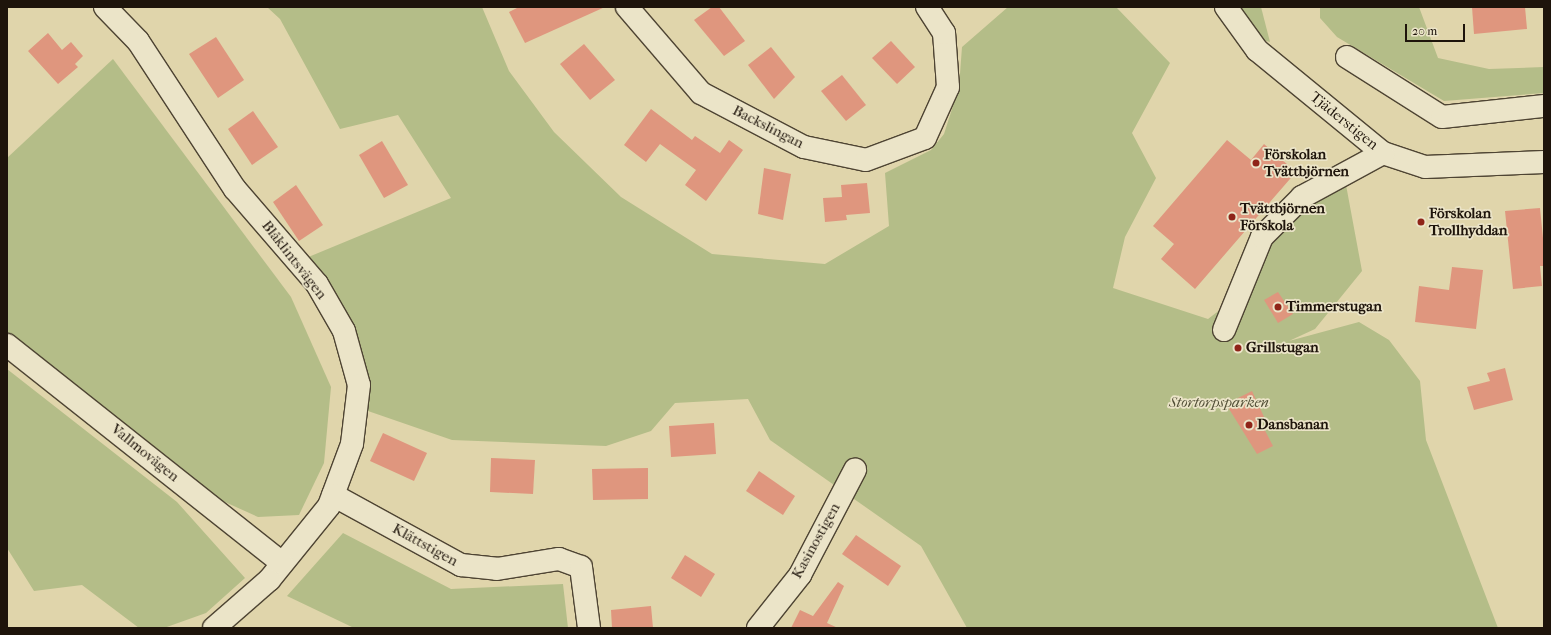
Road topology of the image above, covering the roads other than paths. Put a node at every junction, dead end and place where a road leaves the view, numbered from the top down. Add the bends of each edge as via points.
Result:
1 (105, 7) edge
2 (626, 7) edge
3 (927, 7) edge
4 (1226, 7) edge
5 (1347, 57) dead end
6 (1544, 106) edge
7 (1382, 153) junction
8 (1544, 162) edge
9 (1224, 330) dead end
10 (7, 345) edge
11 (855, 470) dead end
12 (333, 495) junction
13 (282, 563) junction
14 (214, 628) edge
15 (589, 628) edge
16 (758, 628) edge

1 - 12 street, Blåklintsvägen via 138,41 235,189 317,284 344,331 359,385 352,444
2 - 3 street, Backslingan via 701,93 804,148 866,160 925,138 948,87 944,33
4 - 7 street, Tjäderstigen via 1257,50
5 - 6 street via 1442,117
7 - 8 street, Tjäderstigen via 1425,167
7 - 9 street via 1302,197 1262,238
10 - 13 street, Vallmovägen
11 - 16 street, Kasinostigen via 800,575
12 - 13 street, Blåklintsvägen via 329,506
12 - 15 street, Klättstigen via 461,565 497,569 559,559 581,567
13 - 14 street, Blåklintsvägen via 269,580

